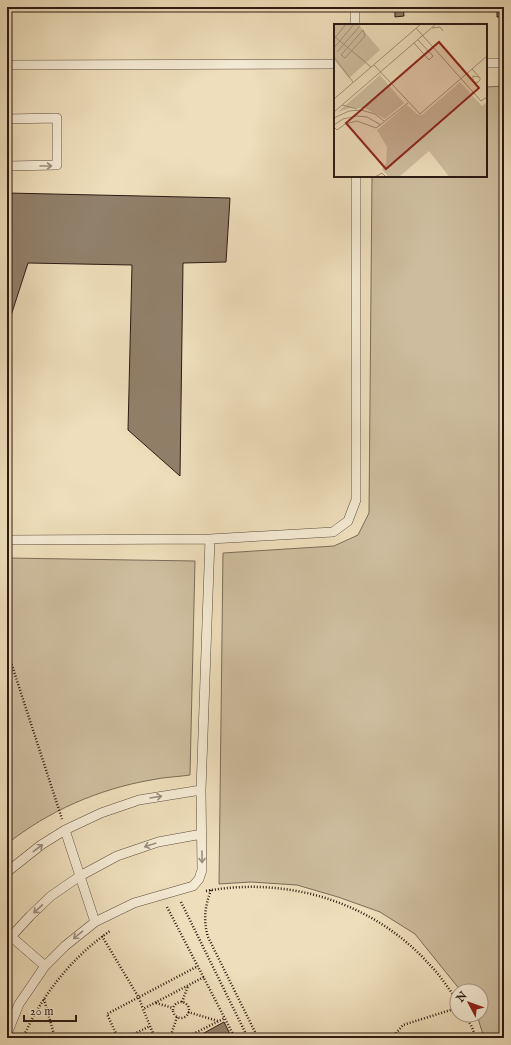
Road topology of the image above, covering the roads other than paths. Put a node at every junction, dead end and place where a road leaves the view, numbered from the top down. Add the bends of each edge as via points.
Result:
1 (355, 7) edge
2 (355, 24) edge
3 (487, 63) edge
4 (504, 63) edge
5 (334, 64) edge
6 (7, 65) edge
7 (7, 119) edge
8 (7, 166) edge
9 (356, 177) edge
10 (210, 539) junction
11 (7, 540) edge
12 (201, 790) junction
13 (65, 830) junction
14 (202, 834) junction
15 (7, 872) edge
16 (80, 876) junction
17 (95, 922) junction
18 (8, 937) edge
19 (45, 966) junction
20 (7, 1034) edge

1 - 2 lane
3 - 4 lane
5 - 6 lane
8 -> 7 lane via 57,165 57,118
9 - 10 lane via 356,500 348,520 333,532
10 - 11 lane
10 - 12 lane
13 -> 12 lane via 101,812 139,800
12 - 14 lane
15 -> 13 lane
13 - 16 lane
14 -> 16 lane via 158,842 117,856
14 -> 17 lane via 202,870 193,886 178,894 134,903
16 - 17 lane
16 -> 18 lane via 51,896
17 -> 19 lane
18 - 19 lane
19 - 20 lane via 19,1004

